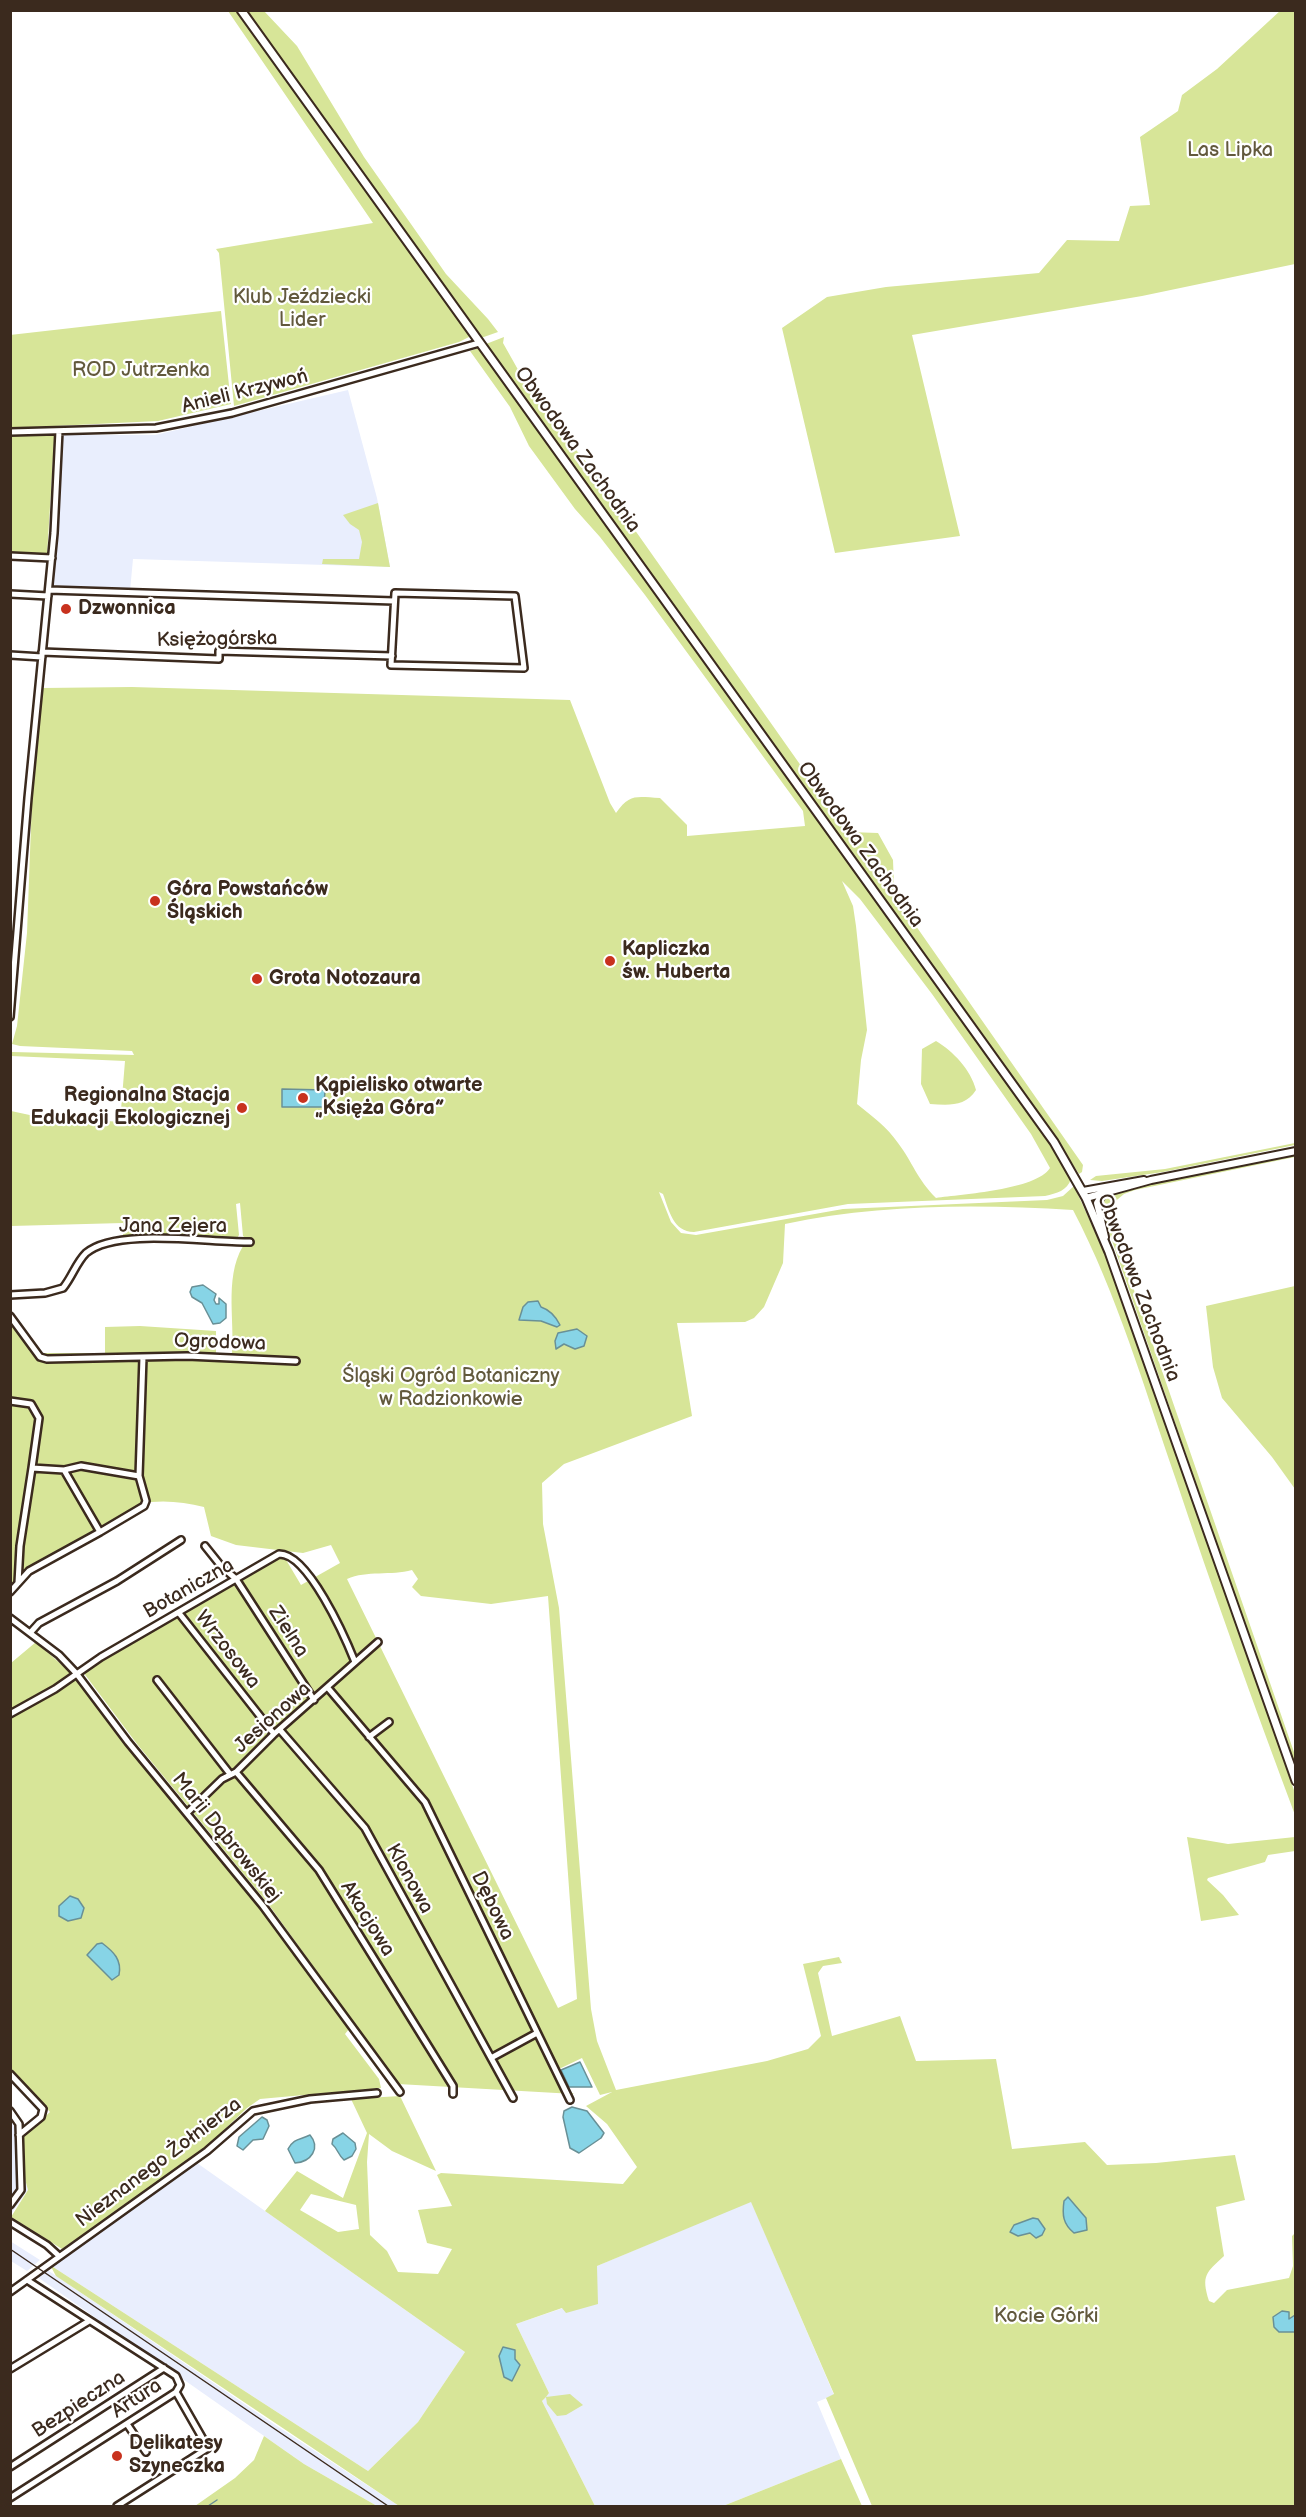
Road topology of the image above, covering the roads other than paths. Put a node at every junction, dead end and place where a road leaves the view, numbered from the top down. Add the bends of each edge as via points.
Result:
1 (241, 10) edge
2 (480, 343) junction
3 (59, 431) junction
4 (10, 432) edge
5 (10, 556) edge
6 (52, 558) junction
7 (49, 593) junction
8 (10, 594) edge
9 (394, 601) junction
10 (10, 655) edge
11 (42, 655) junction
12 (392, 656) junction
13 (10, 1017) edge
14 (1296, 1151) edge
15 (1151, 1180) junction
16 (1104, 1193) junction
17 (1085, 1194) junction
18 (250, 1242) dead end
19 (1108, 1249) junction
20 (10, 1295) edge
21 (10, 1316) edge
22 (143, 1357) junction
23 (296, 1361) dead end
24 (10, 1401) edge
25 (32, 1468) junction
26 (63, 1470) junction
27 (139, 1476) junction
28 (100, 1532) junction
29 (181, 1540) dead end
30 (205, 1546) dead end
31 (236, 1579) junction
32 (18, 1583) junction
33 (10, 1592) edge
34 (179, 1612) junction
35 (10, 1618) edge
36 (30, 1633) junction
37 (378, 1642) dead end
38 (355, 1662) junction
39 (76, 1673) junction
40 (157, 1680) dead end
41 (328, 1688) junction
42 (315, 1700) junction
43 (10, 1714) edge
44 (389, 1722) dead end
45 (280, 1730) junction
46 (274, 1734) junction
47 (369, 1737) junction
48 (233, 1773) junction
49 (1296, 1781) edge
50 (186, 1813) junction
51 (537, 2033) junction
52 (491, 2058) junction
53 (10, 2073) edge
54 (400, 2092) dead end
55 (377, 2093) dead end
56 (453, 2094) dead end
57 (513, 2098) dead end
58 (570, 2100) dead end
59 (10, 2111) edge
60 (20, 2135) junction
61 (10, 2205) edge
62 (10, 2222) edge
63 (59, 2256) junction
64 (27, 2280) junction
65 (10, 2292) edge
66 (89, 2320) junction
67 (164, 2368) junction
68 (10, 2369) edge
69 (176, 2392) junction
70 (127, 2424) junction
71 (146, 2452) dead end
72 (10, 2467) edge
73 (10, 2498) edge
74 (117, 2506) edge

1 - 2 main road, Obwodowa Zachodnia
2 - 3 street, Anieli Krzywoń via 232,413 156,428
2 - 17 main road, Obwodowa Zachodnia via 1042,1126
3 - 4 street, Anieli Krzywoń
3 - 6 street
5 - 6 street
6 - 7 street
7 - 8 street, Księżogórska
7 - 9 street, Księżogórska
7 - 11 street
9 - 12 street
9 - 12 street, Księżogórska via 395,593 515,596 524,668 391,665
10 - 11 street, Księżogórska
11 - 12 street, Księżogórska via 219,658 219,651
11 - 13 street
14 - 15 street
15 - 16 street
15 - 17 street
16 - 17 street
16 - 19 street via 1097,1206
17 - 19 main road, Obwodowa Zachodnia
18 - 20 street, Jana Zejera via 157,1238 105,1243 83,1256 63,1288
19 - 49 main road, Obwodowa Zachodnia
21 - 22 street, Ogrodowa via 40,1357
22 - 23 street, Ogrodowa
22 - 27 street
24 - 25 street via 31,1404 39,1418
25 - 26 street
25 - 32 street
26 - 27 street via 81,1466
26 - 28 street
27 - 28 street via 144,1506
28 - 32 street via 29,1571
29 - 36 street via 117,1581 39,1623
30 - 31 street, Zielna
31 - 34 street, Botaniczna
31 - 38 street, Botaniczna via 282,1554 298,1563 313,1580
31 - 42 street, Zielna
32 - 33 street
34 - 39 street, Botaniczna
34 - 46 street, Wrzosowa
35 - 36 street, Marii Dąbrowskiej
36 - 39 street, Marii Dąbrowskiej
37 - 38 street, Jesionowa
38 - 41 street, Jesionowa
39 - 43 street, Botaniczna
39 - 50 street, Marii Dąbrowskiej
40 - 48 street, Akacjowa
41 - 42 street, Jesionowa
41 - 47 street, Dębowa
42 - 45 street, Jesionowa
44 - 47 street
45 - 46 street, Jesionowa
45 - 52 street, Klonowa via 365,1828
46 - 48 street, Jesionowa
47 - 51 street, Dębowa via 425,1803
48 - 50 street, Jesionowa
48 - 56 street, Akacjowa via 319,1870 453,2086
50 - 54 street, Marii Dąbrowskiej via 263,1906
51 - 52 street
51 - 58 street, Dębowa
52 - 57 street, Klonowa
53 - 60 street via 43,2109 41,2116
55 - 63 street, Nieznanego Żołnierza via 310,2099 253,2110 207,2151
59 - 60 street via 19,2124
60 - 61 street via 21,2190
62 - 63 street
63 - 64 street, Nieznanego Żołnierza
64 - 65 street, Nieznanego Żołnierza
64 - 66 street, Artura
66 - 67 street, Artura
66 - 68 street
67 - 69 street, Artura via 179,2379
67 - 72 street, Bezpieczna
69 - 70 street, Artura
69 - 74 street via 208,2447
70 - 71 street
70 - 73 street, Artura

